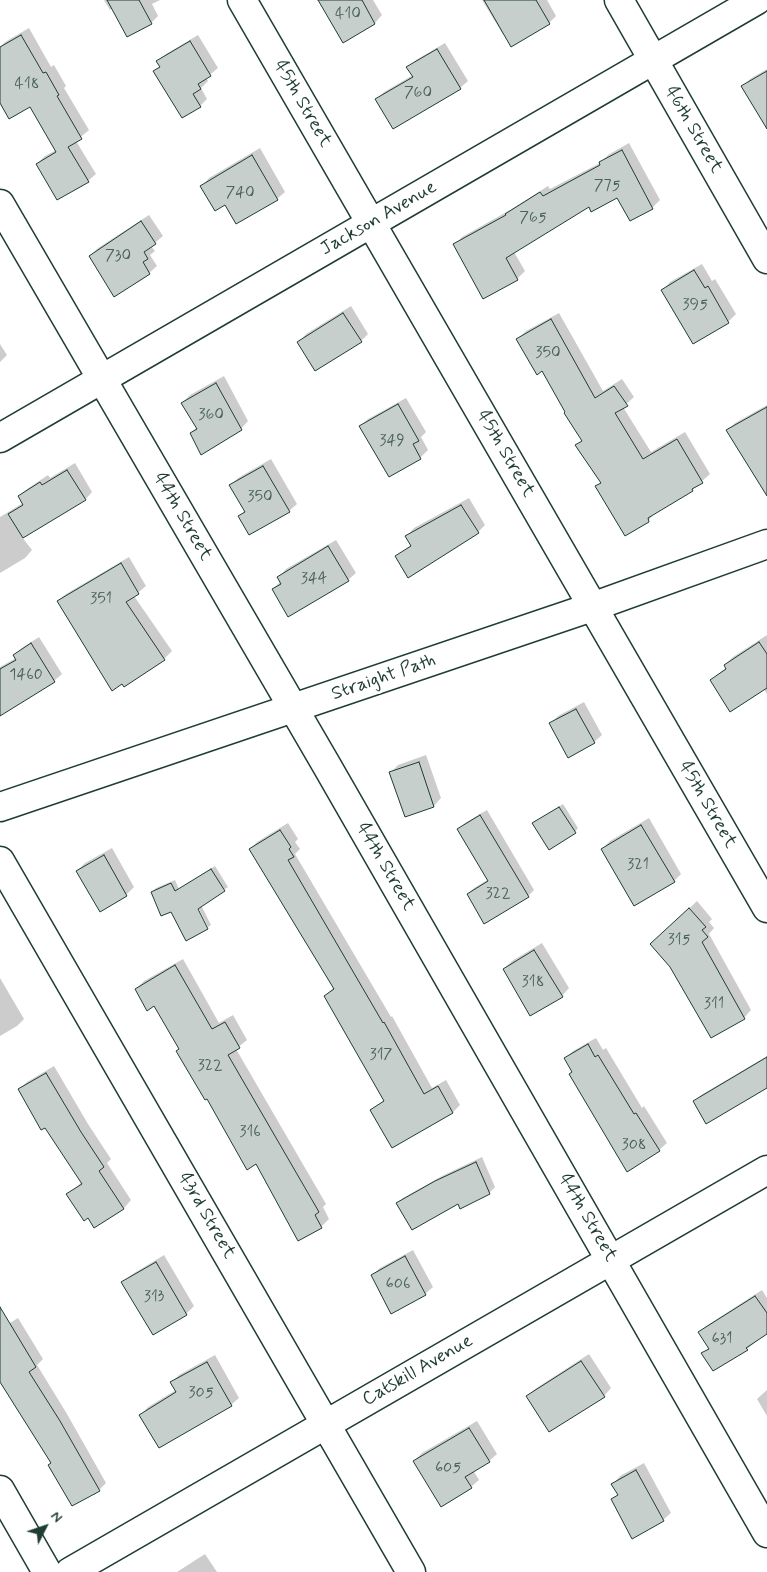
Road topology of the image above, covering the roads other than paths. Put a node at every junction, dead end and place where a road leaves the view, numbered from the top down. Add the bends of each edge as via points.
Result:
1 (242, 0) edge
2 (618, 0) edge
3 (757, 0) edge
4 (653, 60) junction
5 (0, 204) edge
6 (371, 223) junction
7 (767, 259) edge
8 (102, 379) junction
9 (0, 438) edge
10 (767, 544) edge
11 (592, 607) junction
12 (294, 709) junction
13 (0, 807) edge
14 (0, 860) edge
15 (767, 908) edge
16 (767, 1170) edge
17 (612, 1260) junction
18 (326, 1424) junction
19 (0, 1490) edge
20 (767, 1533) edge
21 (47, 1572) edge
22 (70, 1572) edge
23 (411, 1572) edge

1 - 6 street, 45th Street
2 - 4 street, 46th Street
3 - 4 street, Jackson Avenue
4 - 6 street, Jackson Avenue
4 - 7 street, 46th Street
5 - 8 street, 44th Street
6 - 8 street, Jackson Avenue
6 - 11 street, 45th Street
8 - 9 street, Jackson Avenue
8 - 12 street, 44th Street
10 - 11 street, Straight Path
11 - 12 street, Straight Path
11 - 15 street, 45th Street
12 - 13 street, Straight Path
12 - 17 street, 44th Street
14 - 18 street, 43rd Street
16 - 17 street, Catskill Avenue
17 - 18 street, Catskill Avenue
17 - 20 street, 44th Street
18 - 22 street, Catskill Avenue
18 - 23 street, 43rd Street
19 - 21 street

